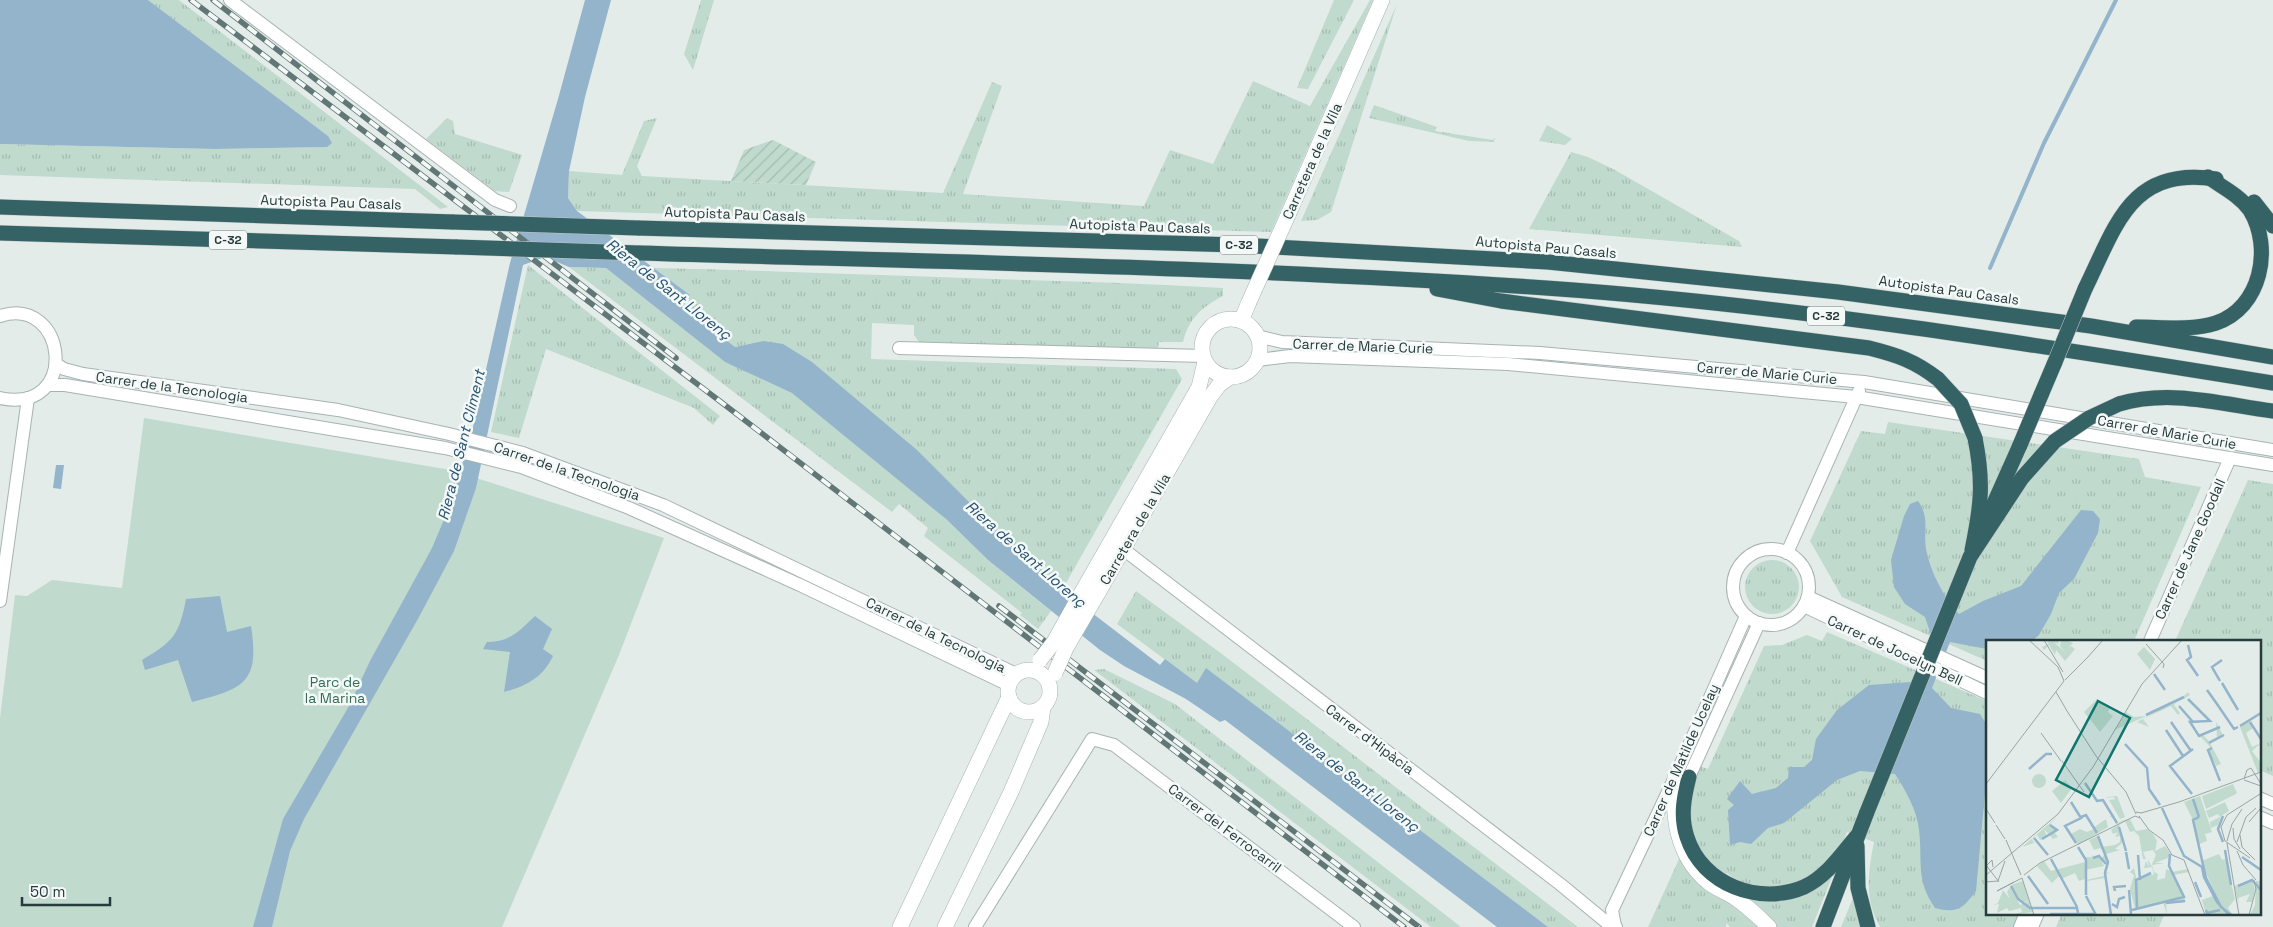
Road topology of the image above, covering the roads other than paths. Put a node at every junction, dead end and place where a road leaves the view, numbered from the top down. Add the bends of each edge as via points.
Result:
1 (230, 0) edge
2 (1382, 0) edge
3 (2208, 177) junction
4 (510, 206) dead end
5 (0, 207) edge
6 (2273, 226) edge
7 (0, 233) edge
8 (1376, 278) junction
9 (0, 316) edge
10 (1241, 321) junction
11 (2091, 326) junction
12 (1257, 336) junction
13 (899, 348) dead end
14 (2273, 357) edge
15 (1204, 359) junction
16 (1257, 360) junction
17 (56, 364) junction
18 (1230, 377) junction
19 (1864, 382) junction
20 (2273, 383) edge
21 (48, 385) junction
22 (1856, 397) junction
23 (0, 398) edge
24 (28, 398) junction
25 (2273, 411) edge
26 (2273, 450) edge
27 (2230, 458) junction
28 (2273, 465) edge
29 (1123, 549) junction
30 (1787, 552) junction
31 (1970, 557) junction
32 (1092, 589) junction
33 (0, 601) edge
34 (1806, 602) junction
35 (1746, 616) junction
36 (1759, 623) junction
37 (2150, 640) edge
38 (1036, 665) junction
39 (1986, 678) edge
40 (1011, 685) junction
41 (1050, 688) junction
42 (1986, 693) edge
43 (1043, 707) junction
44 (1682, 777) junction
45 (2260, 798) edge
46 (2273, 804) edge
47 (2260, 817) edge
48 (2273, 823) edge
49 (1856, 837) junction
50 (1576, 896) junction
51 (1615, 904) junction
52 (2026, 914) edge
53 (2038, 914) edge
54 (1346, 924) edge
55 (900, 927) edge
56 (945, 927) edge
57 (975, 927) edge
58 (1616, 927) edge
59 (1769, 927) edge
60 (1823, 927) edge
61 (1868, 927) edge
62 (2020, 927) edge
63 (2032, 927) edge

1 - 4 street via 494,200
2 - 10 street, Carretera de la Vila, bridge
3 - 6 highway via 2224,180 2242,191
3 - 11 highway via 2241,200 2260,230 2264,244 2262,273 2248,301 2226,319 2200,327
3 - 31 highway, bridge via 2175,177 2154,186 2132,201 2106,242
5 - 11 highway, Autopista Pau Casals / C-32, bridge via 1238,245 1446,255 1548,262 1838,292
7 - 8 highway, C-32, bridge
8 - 20 highway, C-32 via 1548,288 1801,313 2090,352
8 - 31 highway, bridge via 1501,301 1869,348 1918,364 1938,379 1961,404 1975,438 1981,469 1981,495
9 - 17 street via 19,313 41,323 55,344
10 - 12 street
10 - 15 street via 1227,319 1208,329 1202,342
11 - 14 highway, Autopista Pau Casals / C-32
12 - 16 street via 1260,352
12 - 19 street, Carrer de Marie Curie via 1282,342 1540,353
13 - 15 street
15 - 18 street via 1218,374
15 - 32 street, Carretera de la Vila via 1199,387
16 - 18 street via 1249,371
16 - 22 street, Carrer de Marie Curie via 1290,356 1508,364
17 - 21 street
17 - 40 street, Carrer de la Tecnologia via 83,374 338,410 523,453 662,505
18 - 29 street, Carretera de la Vila via 1210,397
19 - 22 street
19 - 26 street, Carrer de Marie Curie
21 - 24 street
21 - 40 street, Carrer de la Tecnologia via 65,385 445,448 521,467 630,508 693,536
22 - 27 street, Carrer de Marie Curie
22 - 30 street
23 - 24 street
24 - 33 street
25 - 31 highway, bridge via 2182,397 2147,398 2119,404 2089,418 2055,442 2022,478
27 - 28 street, Carrer de Marie Curie
27 - 37 street, Carrer de Jane Goodall
29 - 32 street, Carretera de la Vila
29 - 50 street, Carrer d'Hipàcia
30 - 34 street via 1803,566 1809,587
30 - 35 street via 1774,549 1760,551 1740,565 1735,575 1734,592
31 - 49 highway, bridge
32 - 38 street, Carretera de la Vila, bridge
32 - 41 street, Carretera de la Vila, bridge
34 - 36 street via 1796,616 1784,623
34 - 39 street, Carrer de Jocelyn Bell
34 - 42 street, Carrer de Jocelyn Bell
35 - 36 street
35 - 44 street, Carrer de Matilde Ucelay
36 - 44 street, Carrer de Matilde Ucelay
38 - 40 street
38 - 41 street
40 - 43 street via 1015,707 1023,711
40 - 55 street
41 - 43 street via 1049,699
43 - 56 street via 1041,722 1011,792
44 - 49 highway via 1687,838 1703,866 1733,888 1765,894 1804,887 1828,870
44 - 51 street, Carrer de Matilde Ucelay
44 - 59 street via 1675,822 1686,856 1708,883 1741,902
45 - 46 street
47 - 48 street
49 - 60 highway
49 - 61 highway via 1858,888
50 - 51 street via 1601,910
50 - 58 street, Carrer d'Hipàcia
51 - 58 street, Carrer de Matilde Ucelay via 1612,910
52 - 62 street
53 - 63 street
54 - 57 street, Carrer del Ferrocarril via 1114,745 1092,739

